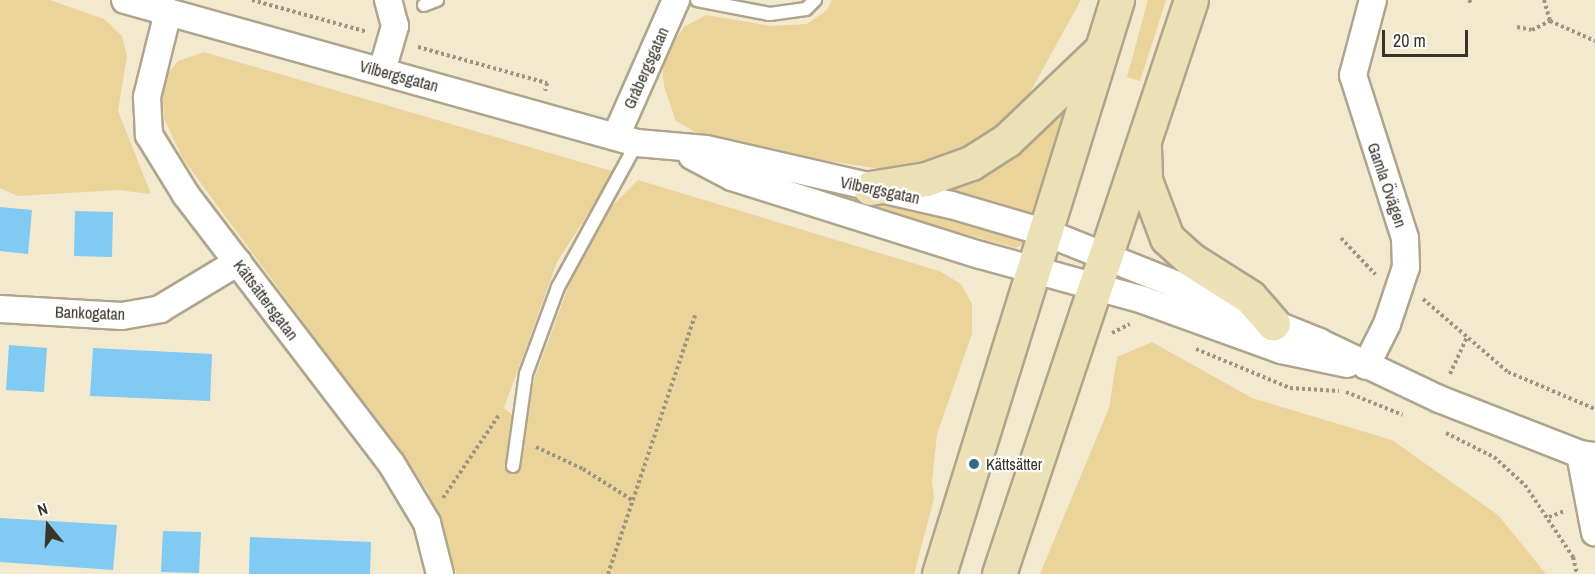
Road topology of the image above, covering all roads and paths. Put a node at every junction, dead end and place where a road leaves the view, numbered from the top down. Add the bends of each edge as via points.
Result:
1 (388, 0) edge
2 (437, 0) edge
3 (676, 0) edge
4 (697, 0) edge
5 (815, 0) edge
6 (1117, 0) edge
7 (1191, 0) edge
8 (1373, 0) edge
9 (1544, 0) edge
10 (134, 1) edge
11 (424, 5) dead end
12 (168, 12) junction
13 (1550, 21) junction
14 (1517, 27) dead end
15 (1595, 41) edge
16 (1099, 52) junction
17 (382, 71) junction
18 (1144, 135) junction
19 (627, 139) junction
20 (675, 147) junction
21 (870, 188) junction
22 (1047, 233) junction
23 (1341, 238) dead end
24 (1103, 252) junction
25 (238, 262) junction
26 (1036, 268) junction
27 (1092, 285) junction
28 (1399, 293) junction
29 (0, 309) edge
30 (695, 315) dead end
31 (1138, 322) dead end
32 (1273, 323) junction
33 (1104, 341) dead end
34 (1187, 341) dead end
35 (1366, 366) junction
36 (526, 374) junction
37 (1595, 409) edge
38 (1406, 416) dead end
39 (1436, 429) dead end
40 (518, 430) junction
41 (1587, 455) edge
42 (513, 466) dead end
43 (632, 500) junction
44 (427, 524) junction
45 (1595, 533) edge
46 (440, 574) edge
47 (608, 574) edge
48 (939, 574) edge
49 (999, 574) edge
50 (1577, 574) edge

1 - 17 street via 395,26
2 - 11 lane
3 - 19 street, Gråbergsgatan
4 - 5 lane via 770,14 806,9
6 - 16 main road
7 - 18 main road
8 - 28 street, Gamla Övägen via 1353,75 1405,238 1407,267
9 - 13 path
10 - 12 street, Vilbergsgatan
12 - 17 street, Vilbergsgatan
12 - 25 street, Kättsättersgatan via 147,97 149,135 164,165
13 - 14 path via 1532,30
13 - 15 path
16 - 21 main road via 1007,140 971,163 926,179
16 - 22 main road
17 - 19 street, Vilbergsgatan
18 - 24 main road
18 - 32 main road via 1145,180 1167,238 1190,259 1250,297
19 - 20 street, Vilbergsgatan
19 - 36 lane via 558,288
20 - 21 street, Vilbergsgatan via 706,149
20 - 26 street, Vilbergsgatan via 732,177
21 - 22 street, Vilbergsgatan
22 - 24 street
22 - 26 main road
23 - 28 path via 1354,256
24 - 27 main road
24 - 32 street
25 - 29 street, Bankogatan via 160,309 122,316
25 - 44 street, Kättsättersgatan via 392,463
26 - 27 street
26 - 48 main road
27 - 35 street via 1281,350
27 - 49 main road
28 - 35 street, Gamla Övägen
28 - 37 path via 1427,300 1508,372
30 - 43 path
31 - 33 path via 1115,330
32 - 35 street
34 - 38 path via 1203,356 1290,388 1312,393 1344,391
35 - 41 street
36 - 40 lane
36 - 44 path
39 - 50 path via 1494,457 1525,485 1573,557
40 - 42 lane
40 - 43 path via 541,452 583,469
41 - 45 street
43 - 47 path
44 - 46 street, Kättsättersgatan

